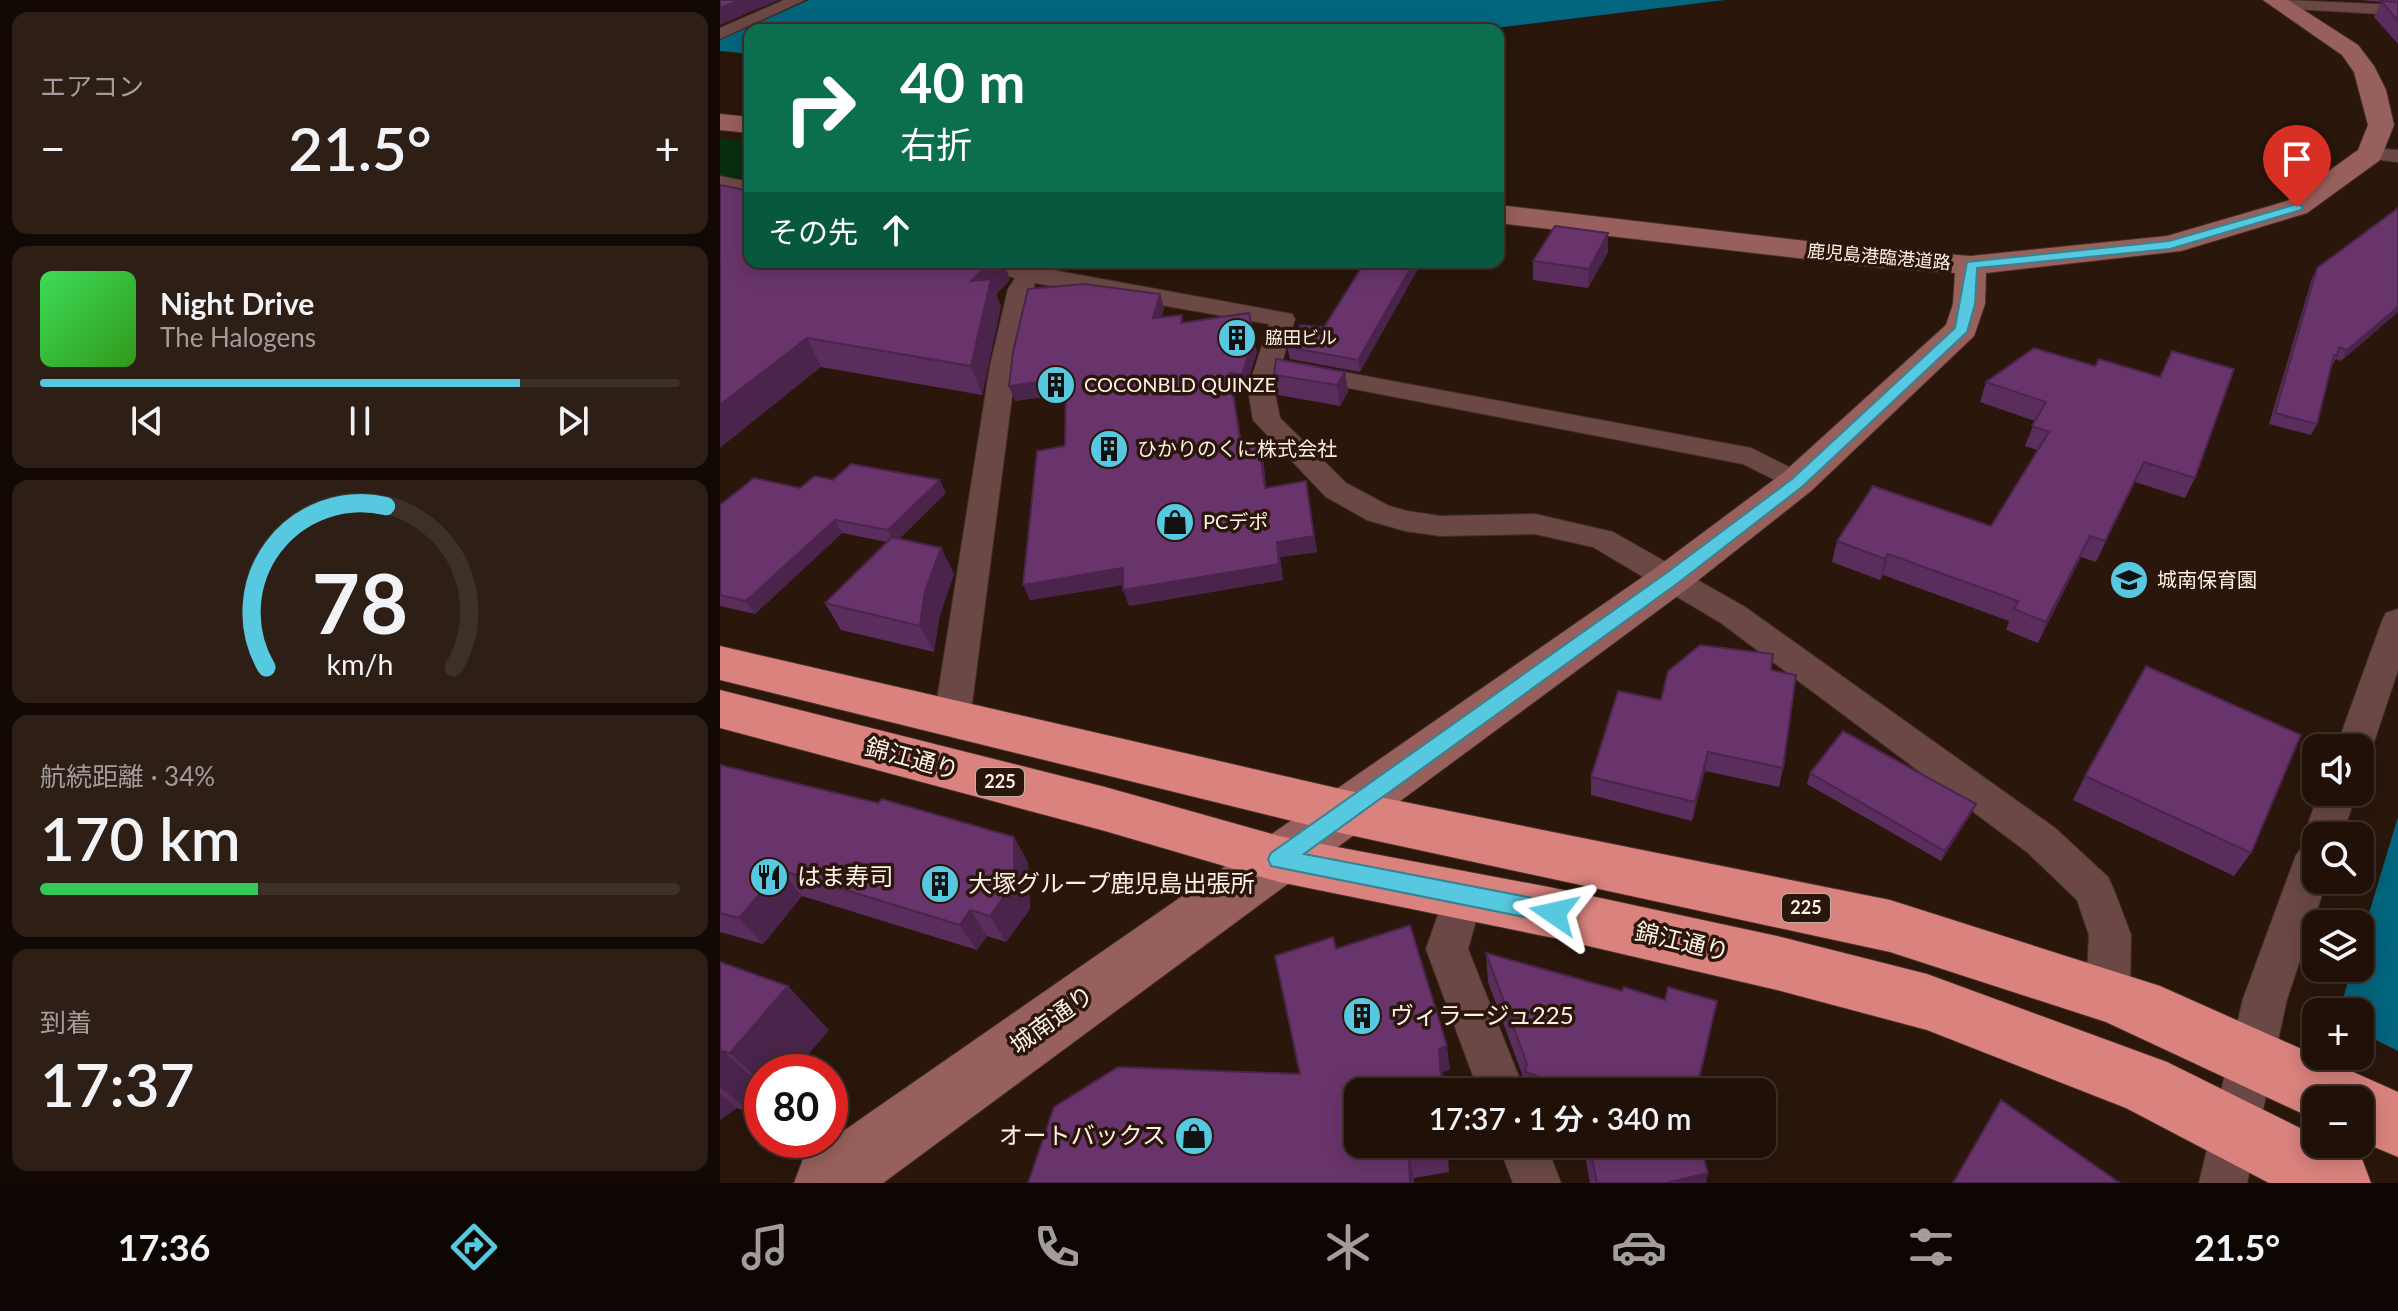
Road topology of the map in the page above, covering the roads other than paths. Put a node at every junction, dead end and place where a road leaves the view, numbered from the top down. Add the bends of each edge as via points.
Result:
1 (797, 0) edge
2 (2279, 2) edge
3 (2398, 10) edge
4 (720, 34) edge
5 (720, 122) edge
6 (744, 124) edge
7 (2384, 155) edge
8 (720, 182) edge
9 (744, 187) edge
10 (1504, 215) edge
11 (1971, 265) junction
12 (1005, 268) edge
13 (1029, 275) junction
14 (1267, 366) junction
15 (1797, 482) junction
16 (1672, 578) junction
17 (2398, 621) edge
18 (720, 663) edge
19 (720, 709) edge
20 (952, 719) junction
21 (2359, 734) edge
22 (1345, 812) junction
23 (1279, 859) junction
24 (2302, 894) edge
25 (1463, 896) junction
26 (2108, 995) junction
27 (2296, 1077) edge
28 (1497, 1078) edge
29 (2374, 1114) edge
30 (2398, 1125) edge
31 (2242, 1154) edge
32 (1527, 1158) edge
33 (827, 1183) edge
34 (1537, 1183) edge
35 (2338, 1183) edge

1 - 4 street
2 - 3 street
2 - 7 street, 鹿児島港臨港道路 via 2350,50 2366,71
5 - 6 street
7 - 11 street, 鹿児島港臨港道路 via 2297,207 2170,245
8 - 9 street
10 - 11 street, 鹿児島港臨港道路
11 - 15 street, 城南通り via 1962,329
12 - 13 street
13 - 14 street via 1283,319
13 - 20 street via 1020,289 1003,366
14 - 15 street via 1751,457
14 - 16 street via 1261,389 1267,420 1336,490 1378,513 1440,526 1504,522 1571,529 1602,539
15 - 16 street, 城南通り
16 - 22 street, 城南通り
16 - 26 street via 1733,615 2041,840 2094,890 2110,935
17 - 21 street
18 - 20 highway, 225
19 - 23 highway, 錦江通り / 225
20 - 22 highway, 225
22 - 23 street, 城南通り
22 - 26 highway, 225 via 1890,926
23 - 25 highway, 錦江通り / 225
23 - 33 street, 城南通り
24 - 27 street via 2265,999
25 - 28 street via 1447,949
25 - 31 highway, 錦江通り / 225 via 1777,963 1927,1002 2145,1084
26 - 27 highway, 225
27 - 31 street
29 - 30 highway
31 - 35 highway, 錦江通り / 225
32 - 34 street

